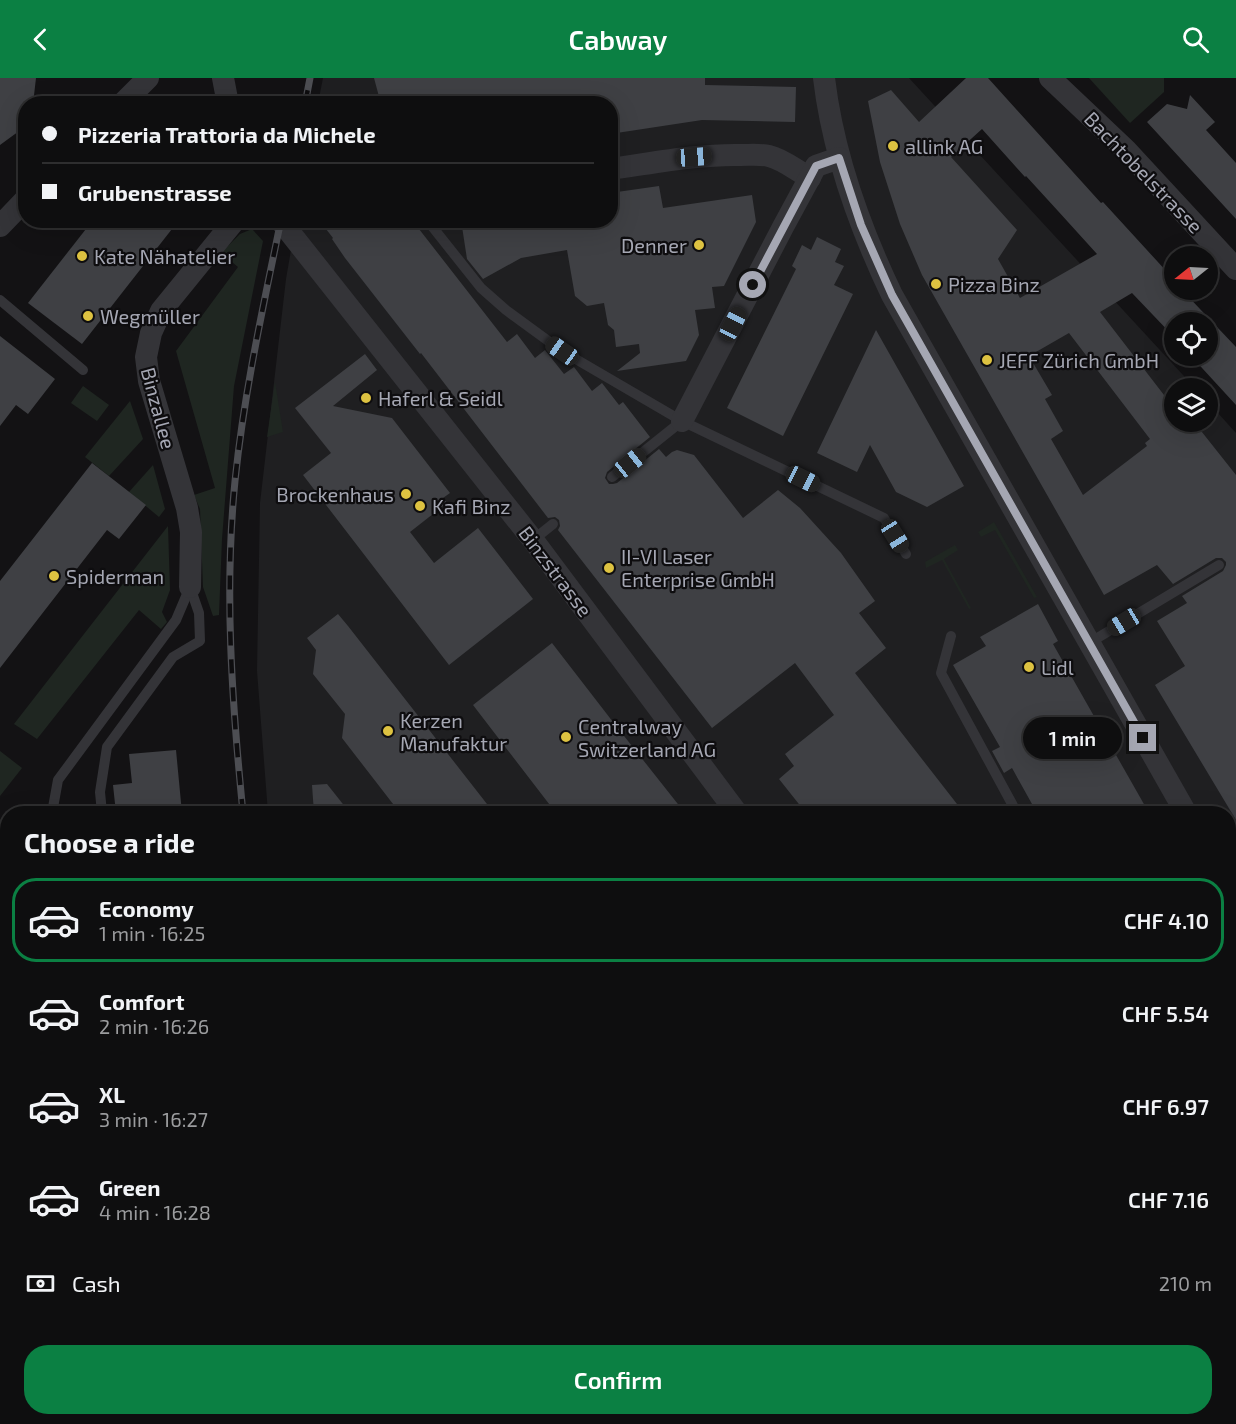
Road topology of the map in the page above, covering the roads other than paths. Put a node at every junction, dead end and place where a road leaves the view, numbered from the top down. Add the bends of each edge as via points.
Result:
1 (148, 78) edge
2 (223, 78) edge
3 (824, 78) edge
4 (1050, 78) edge
5 (130, 96) edge
6 (226, 96) edge
7 (839, 158) junction
8 (618, 168) edge
9 (810, 178) junction
10 (18, 199) edge
11 (0, 202) edge
12 (18, 207) edge
13 (0, 226) edge
14 (228, 228) edge
15 (286, 228) edge
16 (434, 228) edge
17 (1236, 269) edge
18 (0, 300) edge
19 (83, 370) dead end
20 (682, 421) junction
21 (612, 477) dead end
22 (553, 524) dead end
23 (533, 540) junction
24 (906, 554) dead end
25 (1219, 565) dead end
26 (190, 587) junction
27 (951, 636) dead end
28 (1089, 643) junction
29 (53, 806) edge
30 (101, 806) edge
31 (730, 806) edge
32 (1013, 806) edge
33 (1182, 806) edge

1 - 5 street
2 - 6 street
3 - 7 street
4 - 17 street, Bachtobelstrasse via 1126,150
7 - 9 street via 816,166
7 - 28 street via 861,225 892,295
8 - 9 street via 694,157 757,155 780,160
9 - 20 street
10 - 11 street
12 - 13 street
14 - 26 street, Binzallee via 161,311 146,357 149,381 188,508
15 - 23 street, Binzstrasse
16 - 20 lane via 482,288 506,310 562,351
18 - 19 lane
20 - 21 lane
20 - 24 lane via 884,518
22 - 23 lane
23 - 31 street, Binzstrasse
25 - 28 lane
26 - 29 lane via 176,620 58,780
26 - 30 lane via 199,613 200,641 173,657 107,747
27 - 32 lane via 941,673
28 - 33 street

